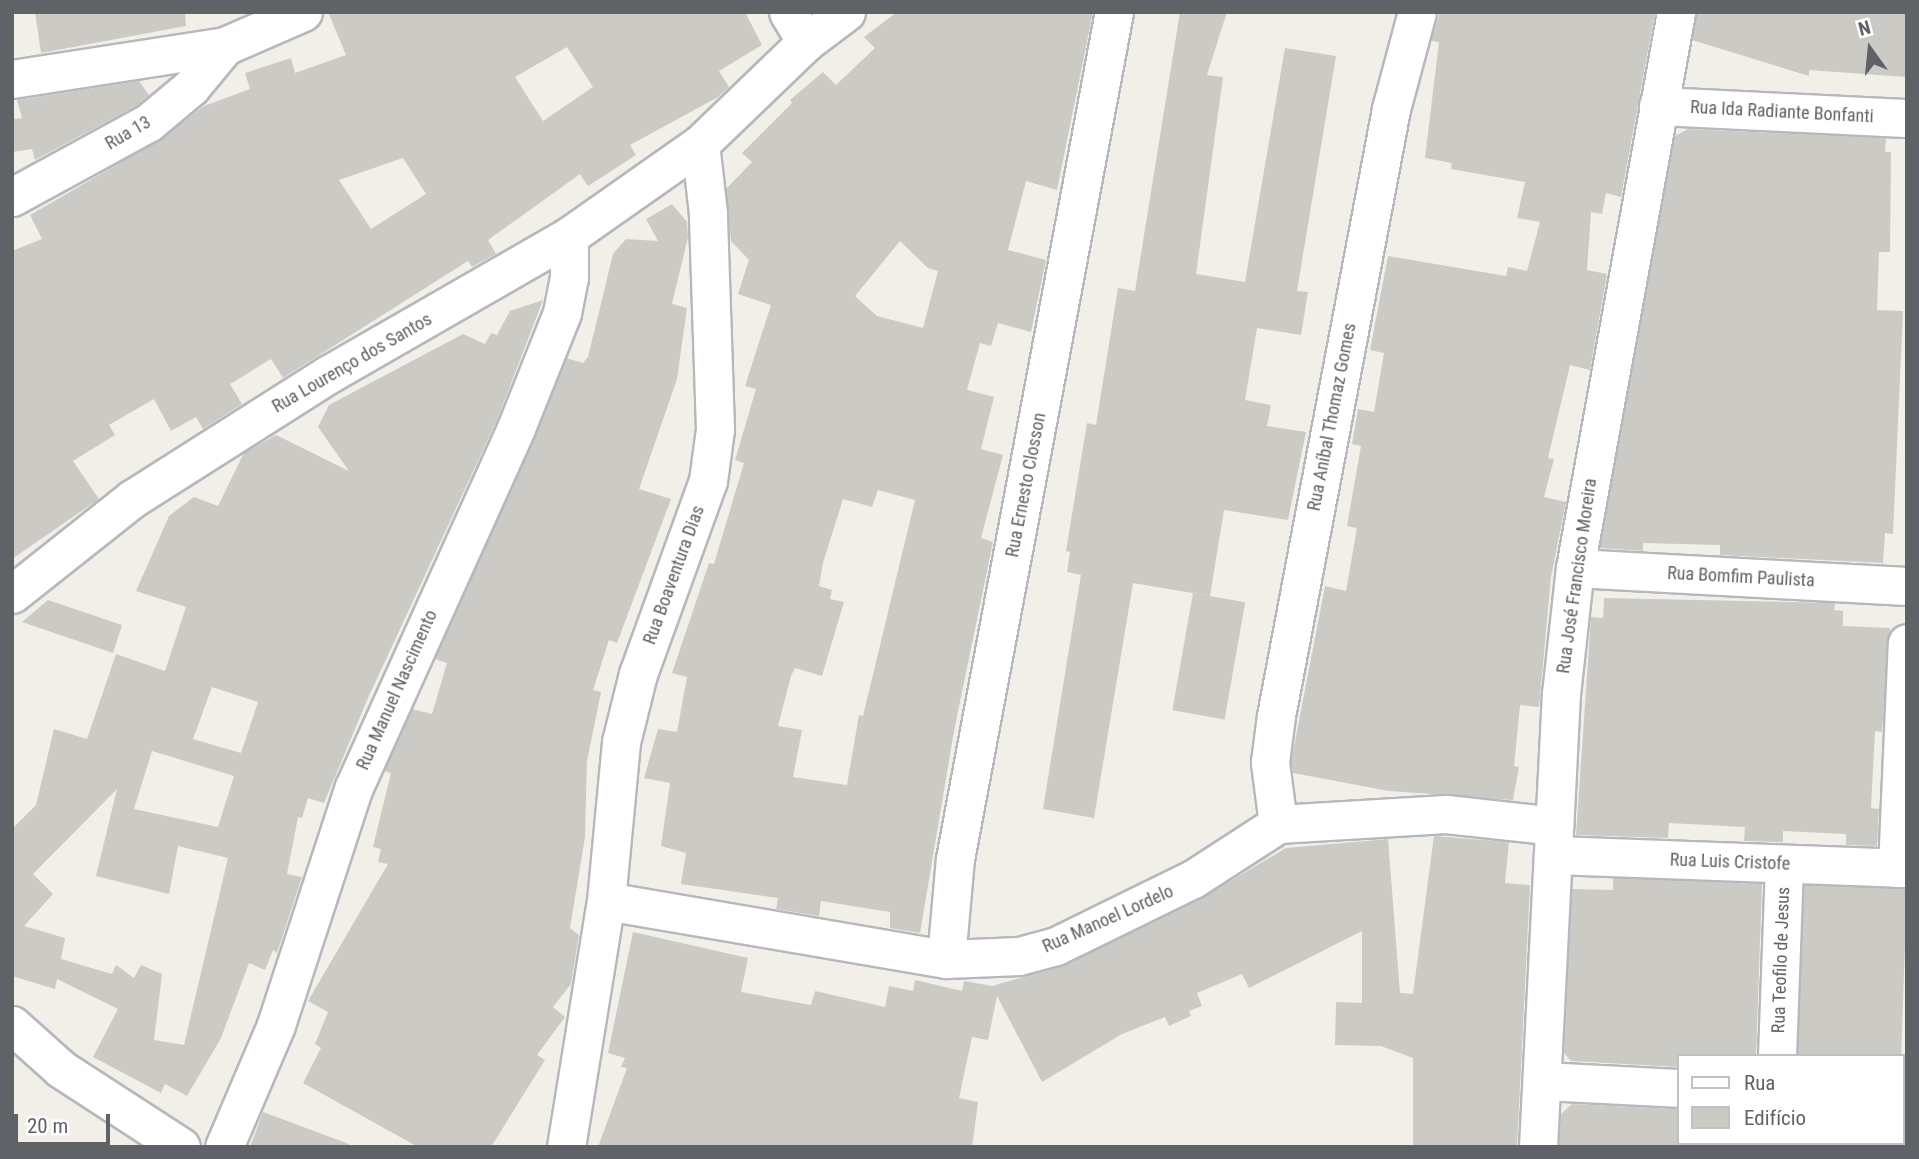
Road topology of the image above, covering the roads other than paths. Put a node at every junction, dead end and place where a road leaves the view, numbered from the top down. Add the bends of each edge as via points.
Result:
1 (303, 12) edge
2 (846, 12) edge
3 (1114, 12) edge
4 (1417, 12) edge
5 (1676, 12) edge
6 (797, 27) edge
7 (225, 46) junction
8 (12, 79) edge
9 (1658, 106) junction
10 (1907, 118) edge
11 (700, 144) junction
12 (12, 197) edge
13 (569, 236) junction
14 (1575, 568) junction
15 (1907, 586) edge
16 (12, 594) edge
17 (1907, 643) edge
18 (1278, 824) junction
19 (1554, 840) junction
20 (1784, 864) junction
21 (1902, 868) edge
22 (606, 901) junction
23 (946, 959) junction
24 (12, 1025) edge
25 (1777, 1054) edge
26 (1542, 1081) junction
27 (1678, 1088) edge
28 (181, 1147) edge
29 (224, 1147) edge
30 (566, 1147) edge
31 (1538, 1147) edge

1 - 7 street
2 - 6 street
3 - 23 street, Rua Ernesto Closson via 955,859
4 - 18 street, Rua Aníbal Thomaz Gomes via 1388,121 1276,716 1270,762
5 - 9 street, Rua José Francisco Moreira
6 - 11 street
7 - 8 street
7 - 12 street, Rua 13 via 191,87 148,123
9 - 10 street, Rua Ida Radiante Bonfanti
9 - 14 street, Rua José Francisco Moreira
11 - 13 street, Rua Lourenço dos Santos
11 - 22 street, Rua Boaventura Dias via 708,213 715,429 708,481 638,674 621,742
13 - 16 street, Rua Lourenço dos Santos via 329,374 132,499
13 - 29 street, Rua Manuel Nascimento via 569,278 562,313 516,428 354,787 276,1025
14 - 15 street, Rua Bomfim Paulista
14 - 19 street, Rua José Francisco Moreira via 1561,694
17 - 21 street
18 - 19 street, Rua Manoel Lordelo via 1446,814
18 - 23 street, Rua Manoel Lordelo via 1193,879 1056,946 1019,956
19 - 20 street, Rua Luis Cristofe
19 - 26 street, Rua José Francisco Moreira
20 - 21 street, Rua Luis Cristofe
20 - 25 street, Rua Teofilo de Jesus
22 - 23 street, Rua Manoel Lordelo
22 - 30 street, Rua Boaventura Dias
24 - 28 street via 61,1069
26 - 27 street
26 - 31 street, Rua José Francisco Moreira

